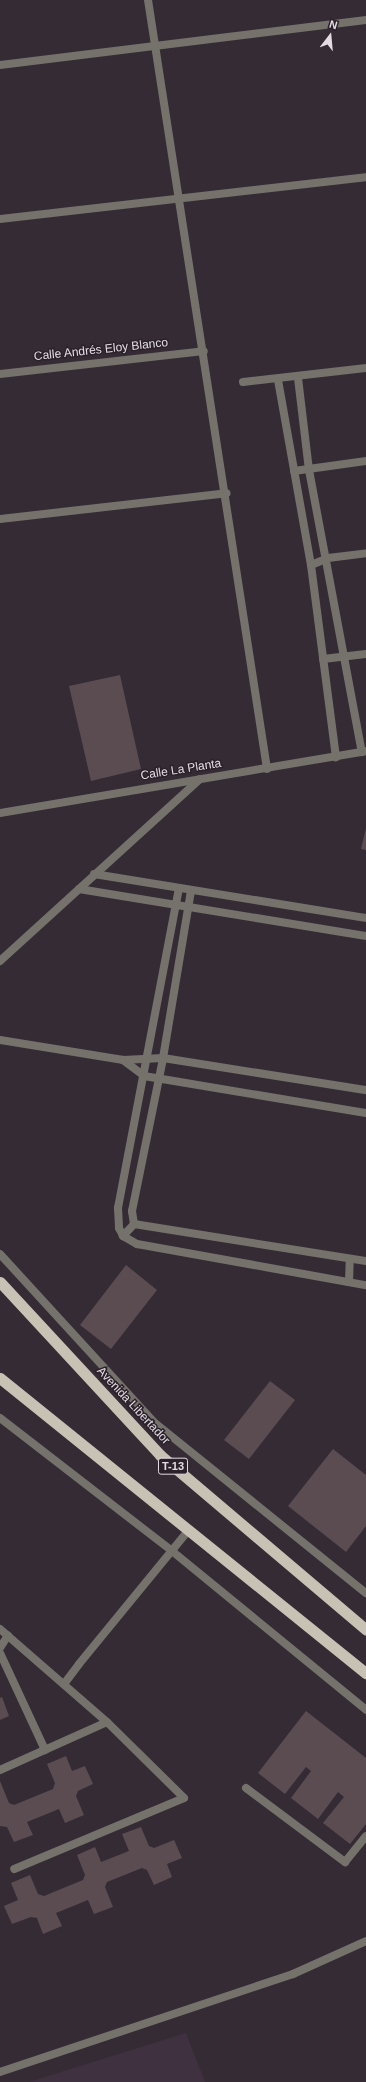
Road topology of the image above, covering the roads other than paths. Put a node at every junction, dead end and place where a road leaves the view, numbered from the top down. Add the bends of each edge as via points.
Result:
1 (148, 0) edge
2 (366, 20) edge
3 (155, 46) junction
4 (0, 65) edge
5 (366, 178) edge
6 (181, 199) junction
7 (0, 219) edge
8 (204, 351) junction
9 (366, 368) edge
10 (0, 374) edge
11 (298, 378) junction
12 (278, 380) junction
13 (243, 382) dead end
14 (366, 461) edge
15 (309, 470) junction
16 (294, 471) junction
17 (227, 493) junction
18 (0, 519) edge
19 (366, 553) edge
20 (328, 558) junction
21 (311, 564) junction
22 (366, 654) edge
23 (342, 657) junction
24 (323, 659) junction
25 (364, 752) edge
26 (336, 757) junction
27 (267, 769) junction
28 (201, 778) junction
29 (0, 814) edge
30 (94, 874) junction
31 (179, 888) junction
32 (79, 889) junction
33 (192, 890) junction
34 (176, 906) junction
35 (188, 908) junction
36 (366, 918) edge
37 (366, 936) edge
38 (0, 961) edge
39 (0, 1040) edge
40 (146, 1056) junction
41 (163, 1058) junction
42 (122, 1060) junction
43 (144, 1076) junction
44 (159, 1079) junction
45 (366, 1090) edge
46 (366, 1114) edge
47 (134, 1224) junction
48 (123, 1236) junction
49 (0, 1254) edge
50 (350, 1258) junction
51 (366, 1261) edge
52 (0, 1282) edge
53 (349, 1282) junction
54 (366, 1285) edge
55 (0, 1378) edge
56 (0, 1418) edge
57 (187, 1532) junction
58 (172, 1551) junction
59 (366, 1593) edge
60 (0, 1629) edge
61 (366, 1630) edge
62 (8, 1636) junction
63 (0, 1648) edge
64 (0, 1653) edge
65 (366, 1673) edge
66 (64, 1684) junction
67 (366, 1710) edge
68 (107, 1722) junction
69 (45, 1750) junction
70 (0, 1770) edge
71 (246, 1788) dead end
72 (366, 1836) edge
73 (14, 1869) dead end
74 (366, 1942) edge
75 (0, 2072) edge

1 - 3 street
2 - 3 street
3 - 4 street
3 - 6 street
5 - 6 street
6 - 7 street
6 - 8 street
8 - 10 street, Calle Andrés Eloy Blanco
8 - 17 street
9 - 11 street
11 - 12 street
11 - 15 street
12 - 13 street
12 - 16 street
14 - 15 street
15 - 16 street
15 - 20 street
16 - 21 street
17 - 18 street
17 - 27 street
19 - 20 street
20 - 21 street
20 - 23 street
21 - 24 street
22 - 23 street
23 - 24 street
23 - 25 street
24 - 26 street
25 - 26 street, Calle La Planta
26 - 27 street, Calle La Planta
27 - 28 street, Calle La Planta
28 - 29 street, Calle La Planta
28 - 30 street
30 - 31 street
30 - 32 street
31 - 33 street
31 - 34 street
32 - 34 street
32 - 38 street
33 - 35 street
33 - 36 street
34 - 35 street
34 - 40 street
35 - 37 street
35 - 41 street
39 - 42 street
40 - 41 street
40 - 42 street
40 - 43 street
41 - 44 street
41 - 45 street
42 - 43 street
43 - 44 street
43 - 48 street via 118,1208
44 - 46 street
44 - 47 street via 132,1211
47 - 48 street
47 - 50 street
48 - 53 street via 137,1244
49 - 59 street, Avenida Libertador via 155,1422
50 - 51 street
50 - 53 street
52 - 61 highway, Avenida Libertador / T-13 via 160,1455
53 - 54 street
55 - 57 highway
56 - 58 street
57 - 58 street
57 - 65 highway
58 - 66 street
58 - 67 street
60 - 62 street
62 - 63 street
62 - 66 street
64 - 69 street
66 - 68 street
68 - 69 street
68 - 73 street via 184,1798
69 - 70 street
71 - 72 street via 345,1862
74 - 75 street via 293,1974

